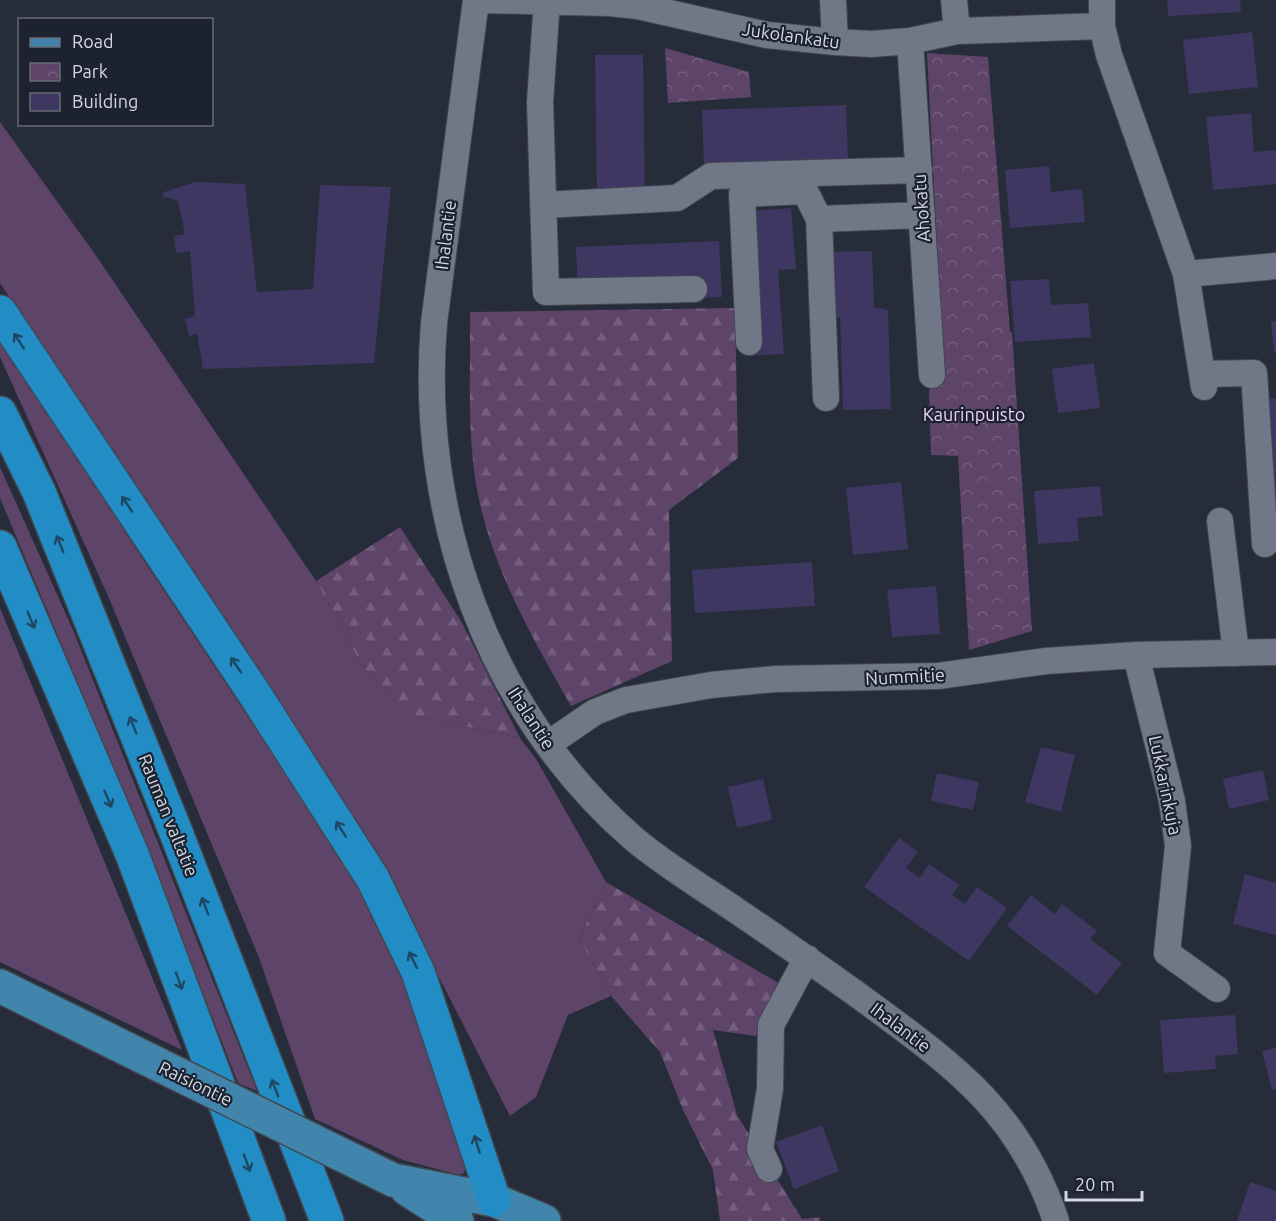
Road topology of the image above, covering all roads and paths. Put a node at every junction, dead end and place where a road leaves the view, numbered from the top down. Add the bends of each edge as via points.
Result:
1 (476, 0) edge
2 (482, 0) edge
3 (833, 0) edge
4 (954, 0) edge
5 (1102, 0) edge
6 (546, 1) edge
7 (1102, 26) junction
8 (957, 31) junction
9 (910, 41) junction
10 (835, 42) junction
11 (919, 170) junction
12 (543, 205) junction
13 (922, 215) junction
14 (819, 219) junction
15 (1276, 266) edge
16 (1186, 274) junction
17 (694, 289) dead end
18 (0, 312) edge
19 (749, 342) dead end
20 (932, 375) dead end
21 (826, 398) dead end
22 (0, 412) edge
23 (1220, 521) dead end
24 (1265, 544) dead end
25 (0, 547) edge
26 (1276, 652) edge
27 (1236, 653) junction
28 (1136, 655) junction
29 (548, 744) junction
30 (807, 958) junction
31 (0, 986) edge
32 (1217, 989) dead end
33 (770, 1169) dead end
34 (393, 1180) junction
35 (494, 1200) junction
36 (269, 1221) edge
37 (327, 1221) edge
38 (457, 1221) edge
39 (544, 1221) edge
40 (1056, 1221) edge

1 - 29 street, Ihalantie via 434,323 430,371 432,423 438,477 460,571 501,667 523,710
2 - 6 street, Jukolankatu
3 - 10 street
4 - 8 street
5 - 7 street
6 - 10 street, Jukolankatu via 638,6 767,35
6 - 12 street via 540,102
7 - 8 street, Jukolankatu
7 - 16 street
8 - 9 street, Jukolankatu
9 - 10 street, Jukolankatu
9 - 11 street, Ahokatu
11 - 12 street via 711,176 677,198
11 - 13 street, Ahokatu
12 - 17 street via 546,292
13 - 14 street
13 - 20 street, Ahokatu
14 - 19 street via 805,191 742,195
14 - 21 street
15 - 16 street
16 - 24 street via 1203,380 1254,373
35 -> 18 highway via 418,972 373,879
37 -> 22 highway, Rauman valtatie via 39,492
23 - 27 street
25 -> 36 highway via 132,855
26 - 27 street, Nummitie
27 - 28 street, Nummitie
28 - 29 street, Nummitie via 1046,661 938,676 775,679 669,691 626,700 595,712
28 - 32 street, Lukkarinkuja via 1172,801 1178,846 1167,953
29 - 30 street, Ihalantie via 573,780 635,839
30 - 33 street via 771,1025 770,1089 760,1149
30 - 40 street, Ihalantie via 926,1045 983,1094 1032,1161
31 - 34 main road, Raisiontie, bridge
34 - 35 main road, Raisiontie
34 - 38 main road, Raisiontie
35 - 39 main road, Raisiontie

